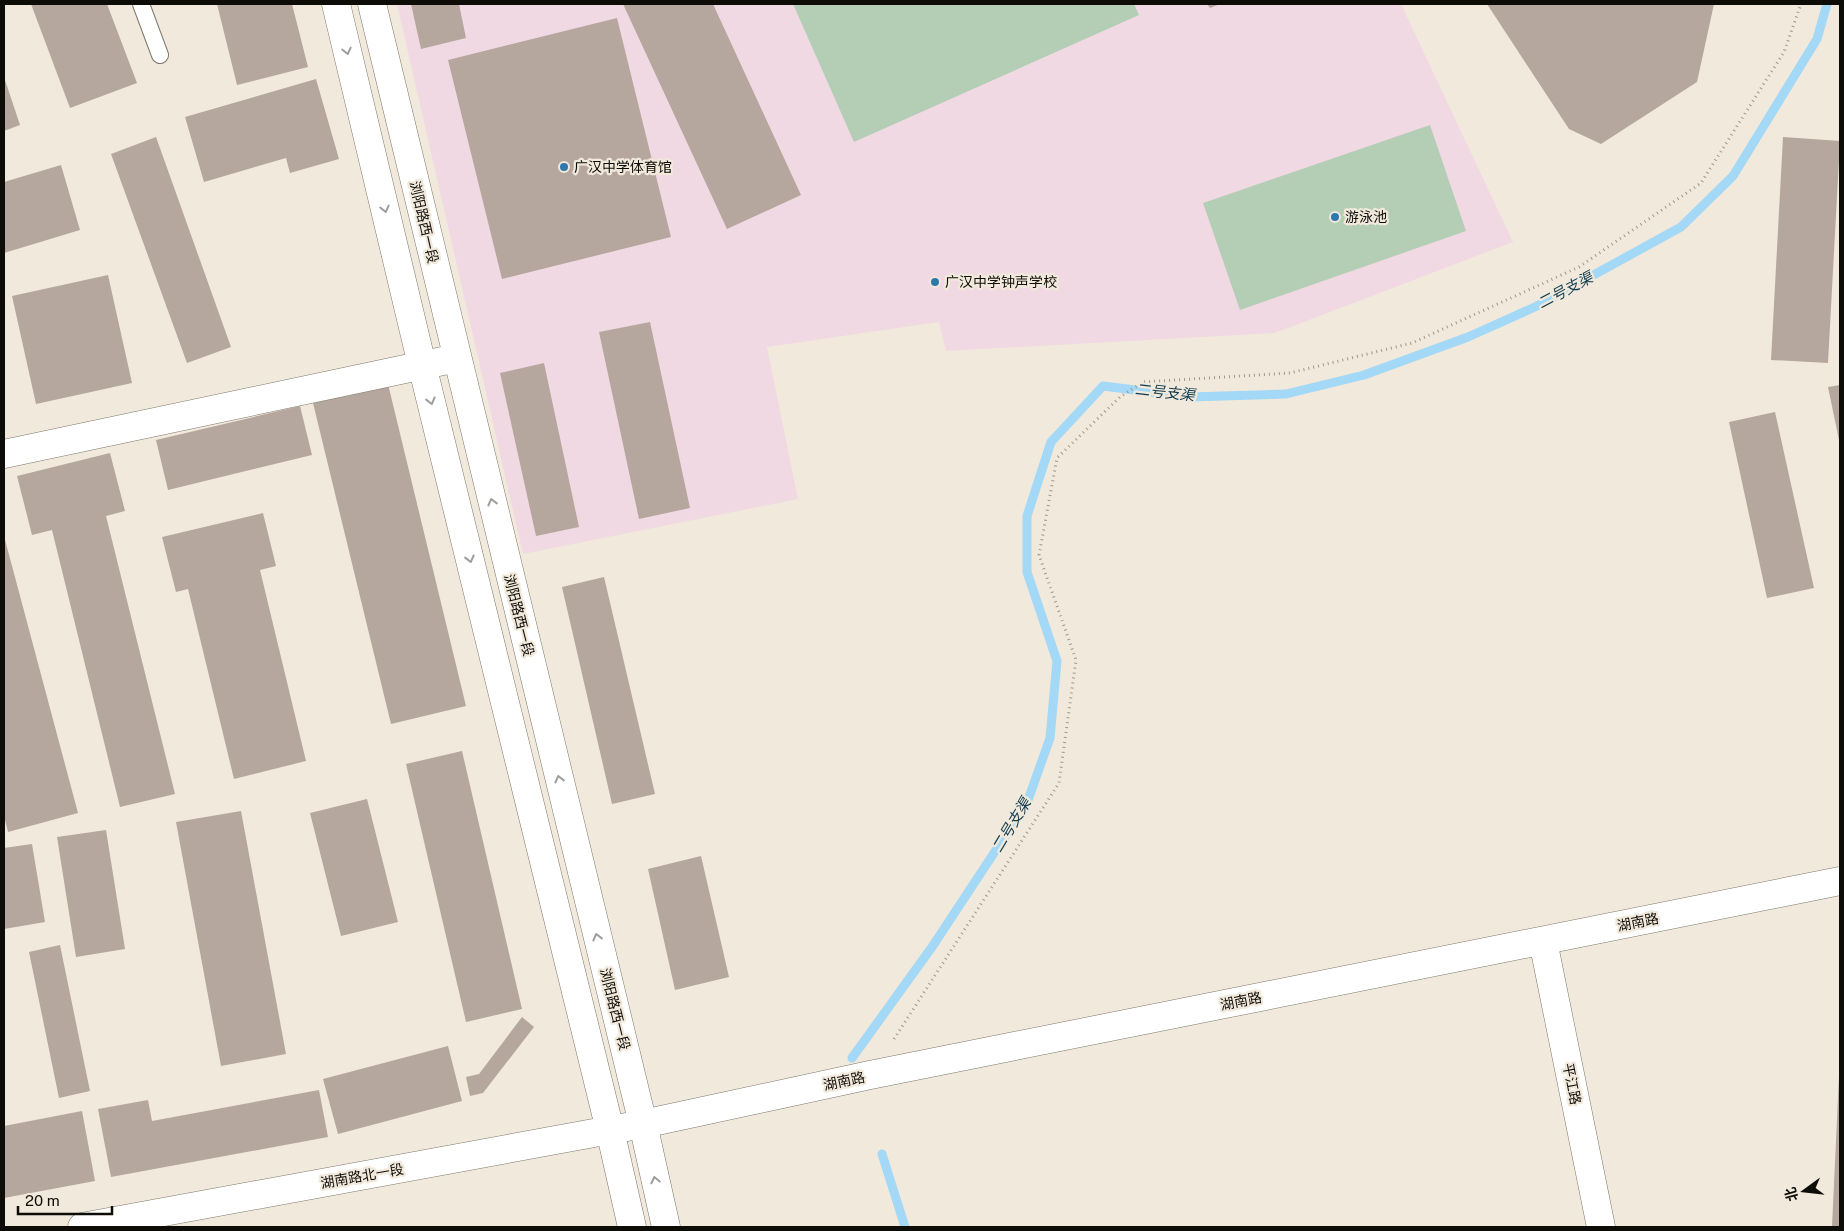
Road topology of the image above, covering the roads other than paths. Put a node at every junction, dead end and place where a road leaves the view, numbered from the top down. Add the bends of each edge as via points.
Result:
1 (141, 4) edge
2 (336, 4) edge
3 (372, 4) edge
4 (160, 55) dead end
5 (457, 358) junction
6 (422, 365) junction
7 (4, 454) edge
8 (1840, 881) edge
9 (1543, 941) junction
10 (642, 1124) junction
11 (610, 1130) junction
12 (83, 1227) edge
13 (632, 1227) edge
14 (666, 1227) edge
15 (1601, 1227) edge

1 - 4 lane
2 -> 6 street
3 - 5 street, 浏阳路西一段
5 - 6 street
10 -> 5 street, 浏阳路西一段
6 - 7 street
6 -> 11 street
8 - 9 street, 湖南路
9 - 10 street, 湖南路 via 870,1075
9 - 15 street, 平江路
10 - 11 street, 湖南路北一段
14 -> 10 street, 浏阳路西一段
11 - 12 street, 湖南路北一段
11 - 13 street

